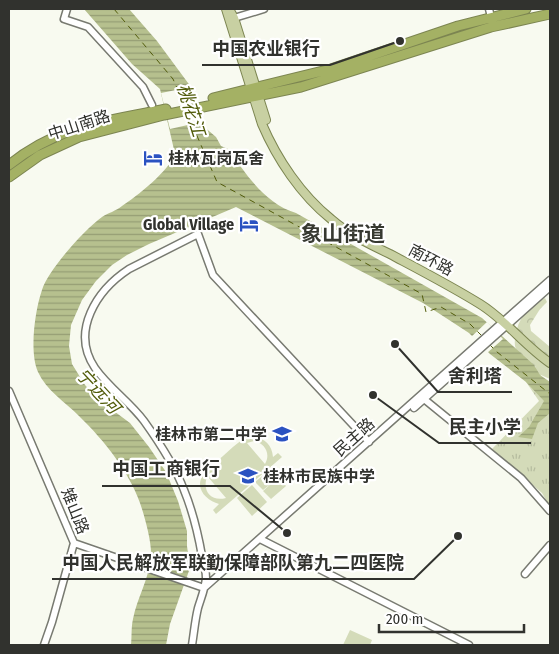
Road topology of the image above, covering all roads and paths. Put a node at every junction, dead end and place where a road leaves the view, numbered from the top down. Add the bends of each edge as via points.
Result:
1 (67, 9) edge
2 (228, 9) edge
3 (264, 9) edge
4 (526, 9) edge
5 (490, 13) edge
6 (550, 14) edge
7 (234, 18) junction
8 (255, 91) junction
9 (152, 105) dead end
10 (164, 112) junction
11 (9, 165) edge
12 (9, 177) edge
13 (550, 280) edge
14 (550, 287) edge
15 (505, 324) junction
16 (479, 348) junction
17 (550, 363) edge
18 (9, 391) edge
19 (424, 399) junction
20 (369, 442) junction
21 (550, 511) edge
22 (261, 540) junction
23 (74, 543) junction
24 (550, 545) edge
25 (526, 574) dead end
26 (204, 588) junction
27 (44, 645) edge
28 (192, 645) edge
29 (469, 645) edge

1 - 9 street via 64,19 88,27 143,87
2 - 7 main road, 南环路
2 - 8 main road, 南环路
3 - 7 street
4 - 5 highway
5 - 8 highway via 331,69
6 - 8 highway via 491,27 301,87
7 - 8 main road, 南环路
8 - 10 highway
8 - 15 main road, 南环路 via 274,139 300,186 323,212 352,234 447,284
10 - 11 highway, 中山南路 via 118,117 76,128 35,147
10 - 12 highway, 中山南路 via 67,141
13 - 15 street
14 - 15 street
15 - 16 street
15 - 17 main road, 南环路
16 - 19 street, 民主路
16 - 20 street, 民主路
18 - 23 street, 雉山路
19 - 21 street via 521,478
19 - 22 street, 民主路
20 - 22 street, 民主路
20 - 26 street via 213,276 198,234 139,263 110,283 102,291 87,322 85,340 90,360 144,421 175,469 197,526 206,576
22 - 26 street, 民主路
22 - 29 street
23 - 26 street
23 - 27 street, 雉山路
24 - 25 street
26 - 28 street

